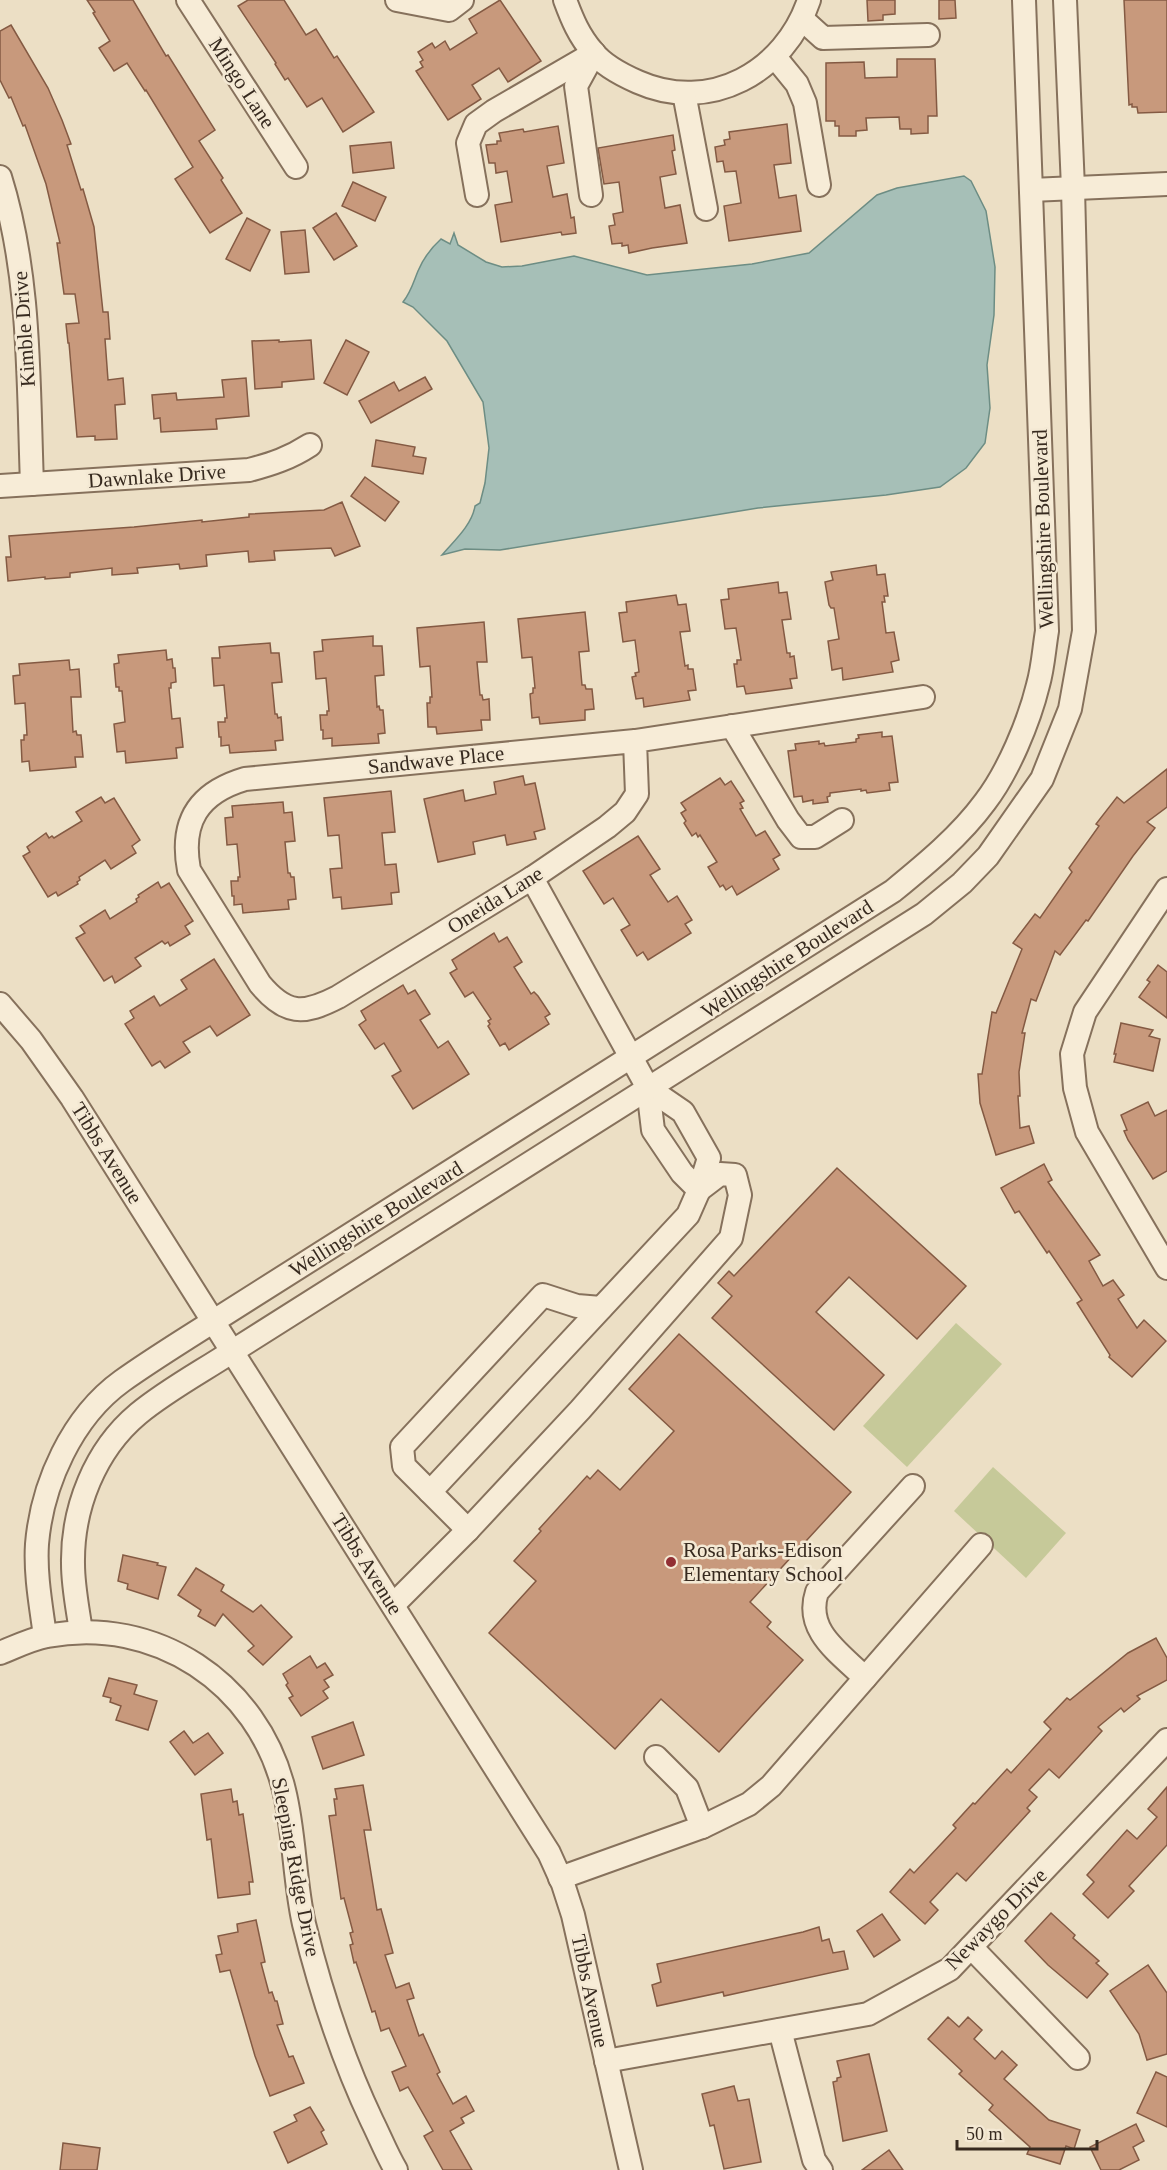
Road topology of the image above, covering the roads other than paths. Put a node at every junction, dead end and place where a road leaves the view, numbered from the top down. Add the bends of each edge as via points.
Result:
1 (188, 0) edge
2 (397, 0) edge
3 (462, 0) edge
4 (565, 0) edge
5 (1024, 0) edge
6 (1065, 0) edge
7 (806, 10) edge
8 (928, 35) dead end
9 (594, 53) junction
10 (776, 57) junction
11 (684, 93) junction
12 (296, 167) dead end
13 (0, 177) edge
14 (1167, 184) edge
15 (819, 185) dead end
16 (1073, 188) junction
17 (1031, 190) junction
18 (477, 195) dead end
19 (591, 195) dead end
20 (706, 209) dead end
21 (310, 446) dead end
22 (32, 484) junction
23 (0, 486) edge
24 (923, 697) dead end
25 (732, 726) junction
26 (635, 741) junction
27 (842, 820) dead end
28 (531, 878) junction
29 (1167, 889) edge
30 (0, 1004) edge
31 (294, 1010) joint
32 (633, 1057) junction
33 (648, 1088) junction
34 (699, 1190) junction
35 (1167, 1268) edge
36 (601, 1308) junction
37 (213, 1321) junction
38 (233, 1351) junction
39 (913, 1486) dead end
40 (430, 1492) junction
41 (468, 1530) junction
42 (981, 1545) dead end
43 (393, 1605) junction
44 (81, 1632) junction
45 (45, 1636) junction
46 (0, 1653) edge
47 (865, 1678) junction
48 (1167, 1740) edge
49 (656, 1757) dead end
50 (702, 1827) junction
51 (560, 1878) junction
52 (971, 1947) junction
53 (780, 2030) junction
54 (1078, 2058) dead end
55 (606, 2061) junction
56 (391, 2168) edge
57 (631, 2170) edge
58 (821, 2170) edge

1 - 12 street, Mingo Lane
2 - 3 street via 449,10
4 - 9 street via 573,25
5 - 17 street, Wellingshire Boulevard
6 - 16 street, Wellingshire Boulevard
7 - 8 street via 823,38
7 - 10 street
9 - 11 street via 620,74 650,88
9 - 18 street via 476,124 468,143
9 - 19 street via 576,86
10 - 11 street via 748,77 717,89
10 - 15 street via 797,84 805,103
11 - 20 street
13 - 22 street, Kimble Drive via 16,236 24,293
14 - 16 street
16 - 17 street
16 - 33 street, Wellingshire Boulevard via 1084,631 1070,709 1042,779 988,856 962,884 931,908
17 - 32 street, Wellingshire Boulevard via 1047,631 1038,685 1009,764 971,818 893,891
21 - 22 street, Dawnlake Drive via 290,458 249,470
22 - 23 street, Dawnlake Drive
24 - 25 street, Sandwave Place
25 - 26 street, Sandwave Place
25 - 27 street via 801,837 815,837
26 - 28 street, Oneida Lane via 637,794 625,812
26 - 31 street, Sandwave Place via 245,779 227,784 209,796 196,808 189,827 185,850 189,870 260,984 272,999
28 - 31 street, Oneida Lane via 338,997 309,1010
28 - 32 street
29 - 35 street via 1085,1012 1072,1054 1075,1088 1087,1132
30 - 37 street, Tibbs Avenue via 62,1083
32 - 33 street
32 - 37 street, Wellingshire Boulevard
33 - 34 street via 653,1130 682,1173
33 - 34 street via 683,1112 709,1158
33 - 38 street, Wellingshire Boulevard
34 - 36 street via 688,1215
34 - 41 street via 720,1174 735,1175 740,1195 731,1238
36 - 40 street
36 - 40 street via 577,1306 543,1295 519,1320 402,1448 404,1466
37 - 38 street, Tibbs Avenue
37 - 45 street, Wellingshire Boulevard via 121,1381 93,1408 69,1441 44,1502 37,1544
38 - 43 street, Tibbs Avenue
38 - 44 street, Wellingshire Boulevard via 141,1412 110,1444 96,1467 81,1502 73,1540
39 - 47 street via 817,1592 813,1605 821,1634
40 - 41 street
41 - 43 street
42 - 47 street
43 - 51 street, Tibbs Avenue via 539,1836
44 - 45 street, Sleeping Ridge Drive
44 - 56 street, Sleeping Ridge Drive via 144,1639 192,1660 236,1696 265,1737 284,1789 303,1921 323,1999 350,2075
45 - 46 street, Sleeping Ridge Drive
47 - 50 street via 771,1786 742,1808
48 - 52 street, Newaygo Drive
49 - 50 street via 687,1788
50 - 51 street
51 - 55 street, Tibbs Avenue via 576,1925
52 - 53 street, Newaygo Drive via 950,1969 868,2014
52 - 54 street
53 - 55 street, Newaygo Drive
53 - 58 street via 814,2160
55 - 57 street, Tibbs Avenue

